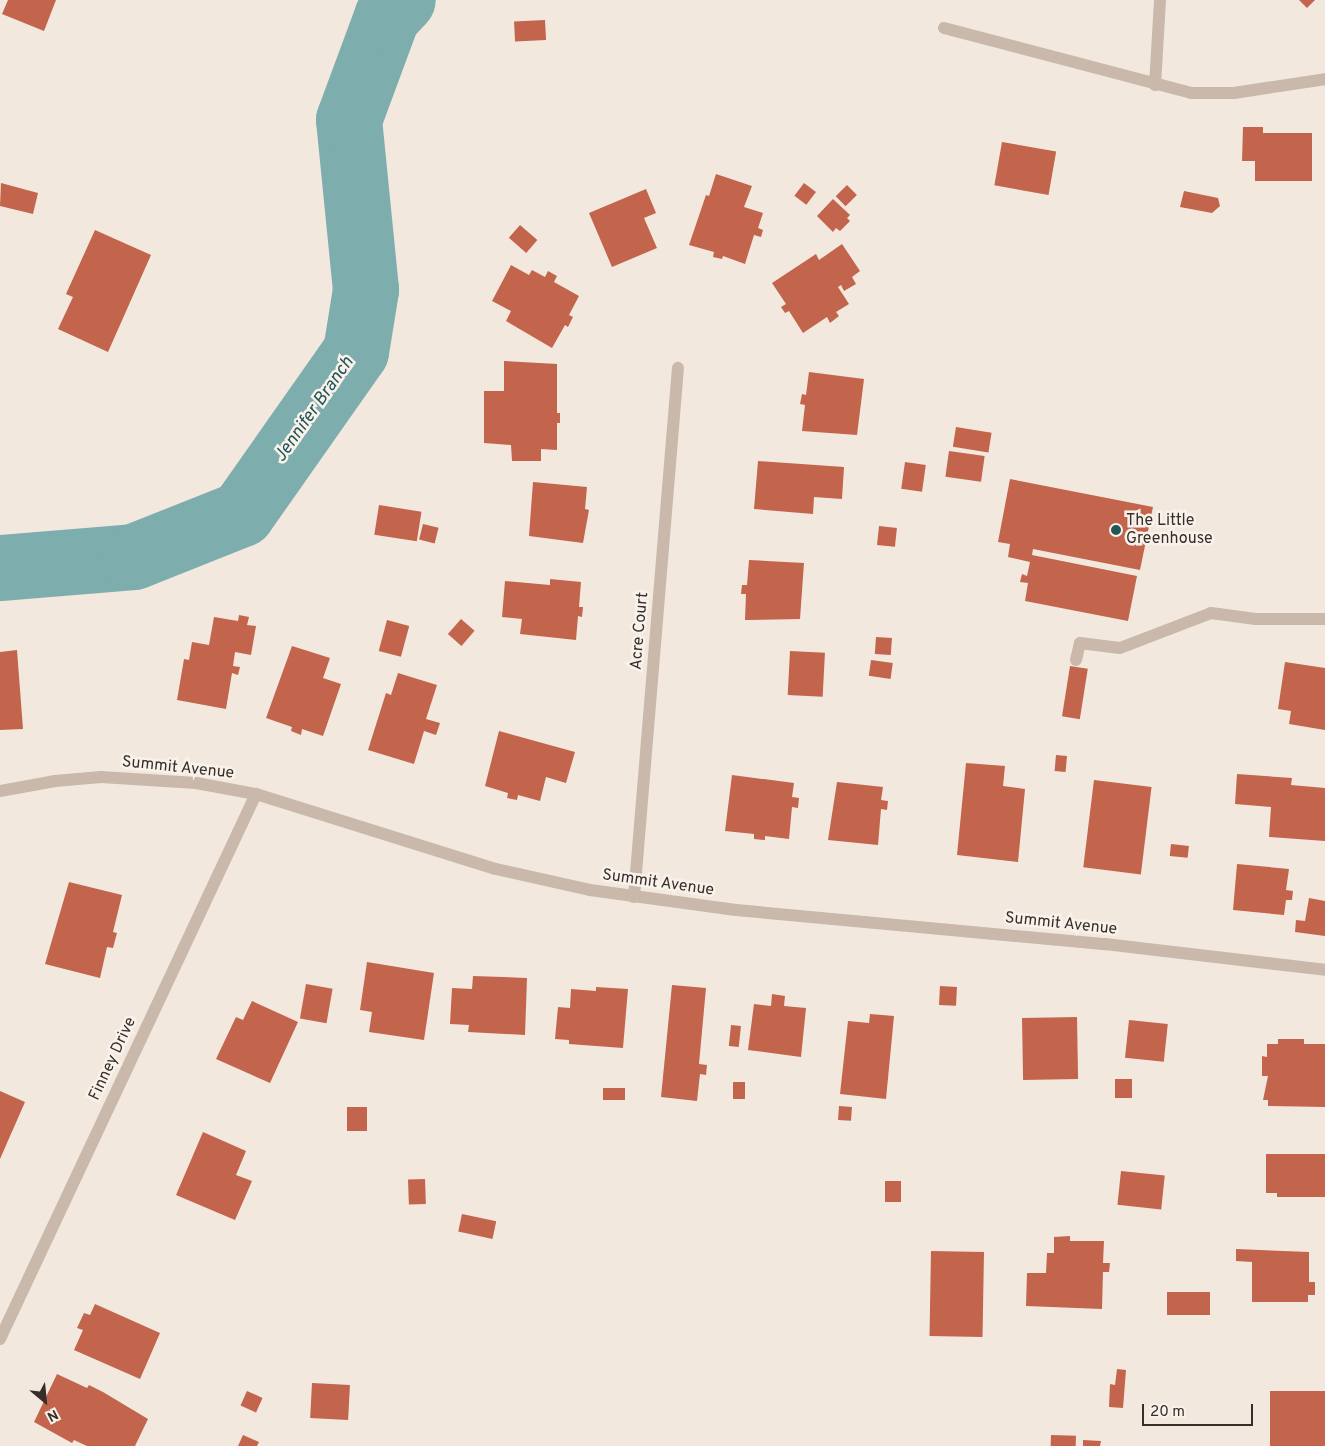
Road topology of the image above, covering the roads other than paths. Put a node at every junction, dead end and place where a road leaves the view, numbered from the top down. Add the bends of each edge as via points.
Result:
1 (1160, 0) edge
2 (944, 28) dead end
3 (1325, 80) edge
4 (1155, 85) junction
5 (678, 368) dead end
6 (1325, 619) edge
7 (1076, 660) dead end
8 (0, 791) edge
9 (256, 794) junction
10 (634, 897) junction
11 (1325, 970) edge
12 (0, 1339) edge

1 - 4 street
2 - 4 street
3 - 4 street via 1234,93 1191,93
5 - 10 street, Acre Court
6 - 7 street via 1256,619 1212,613 1120,648 1080,643
8 - 9 street, Summit Avenue via 101,777 196,783
9 - 10 street, Summit Avenue via 496,869
9 - 12 street, Finney Drive
10 - 11 street, Summit Avenue

